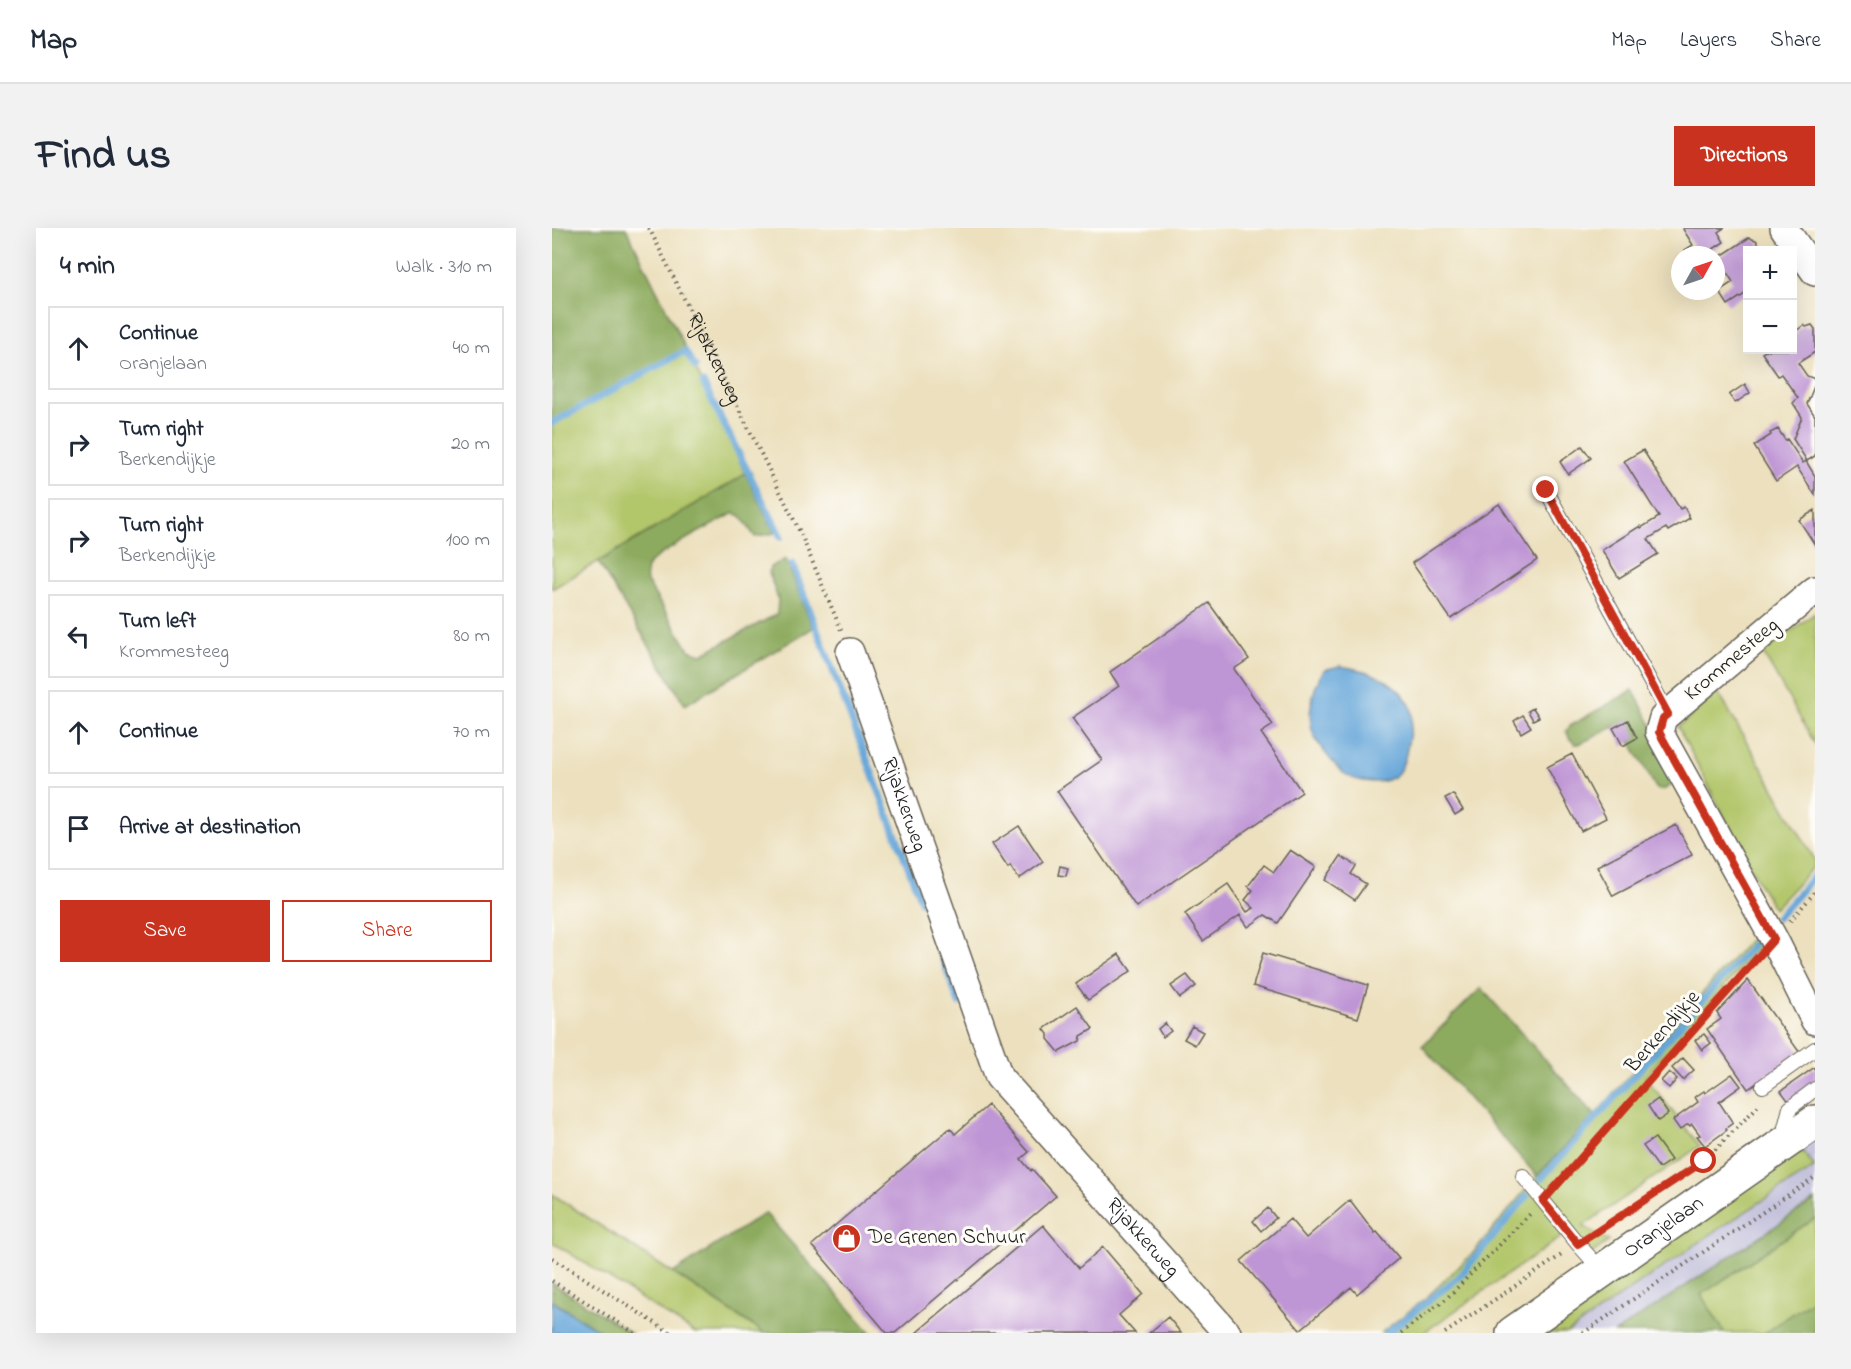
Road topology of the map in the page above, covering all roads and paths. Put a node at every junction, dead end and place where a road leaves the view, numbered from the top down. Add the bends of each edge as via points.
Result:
1 (649, 228) edge
2 (1784, 228) edge
3 (1815, 272) edge
4 (1546, 490) dead end
5 (1815, 590) edge
6 (850, 652) joint
7 (1668, 714) junction
8 (1815, 892) edge
9 (1774, 939) junction
10 (1815, 1021) edge
11 (1815, 1049) edge
12 (1815, 1089) edge
13 (1765, 1092) joint
14 (1802, 1134) edge
15 (1523, 1176) dead end
16 (1815, 1177) edge
17 (1543, 1201) junction
18 (1578, 1244) junction
19 (552, 1258) edge
20 (1602, 1271) junction
21 (552, 1281) edge
22 (635, 1333) edge
23 (671, 1333) edge
24 (1227, 1333) edge
25 (1401, 1333) edge
26 (1445, 1333) edge
27 (1513, 1333) edge
28 (1583, 1333) edge

1 - 6 path, Rijakkerweg via 800,532
2 - 3 street
4 - 7 lane
5 - 7 street, Krommesteeg
6 - 24 street, Rijakkerweg via 999,1077
7 - 9 street, Krommesteeg via 1659,732
8 - 9 path, Berkendijkje
9 - 10 street, Krommesteeg
9 - 17 path, Berkendijkje
11 - 13 lane
12 - 14 lane via 1790,1108
13 - 18 path, Oranjelaan via 1704,1161
14 - 20 main road, Oranjelaan
15 - 17 lane
16 - 28 path, Oranjelaan
17 - 18 lane
17 - 25 path, Berkendijkje via 1446,1299
18 - 20 lane
18 - 26 path, Oranjelaan
19 - 23 path
20 - 27 main road, Oranjelaan
21 - 22 path

